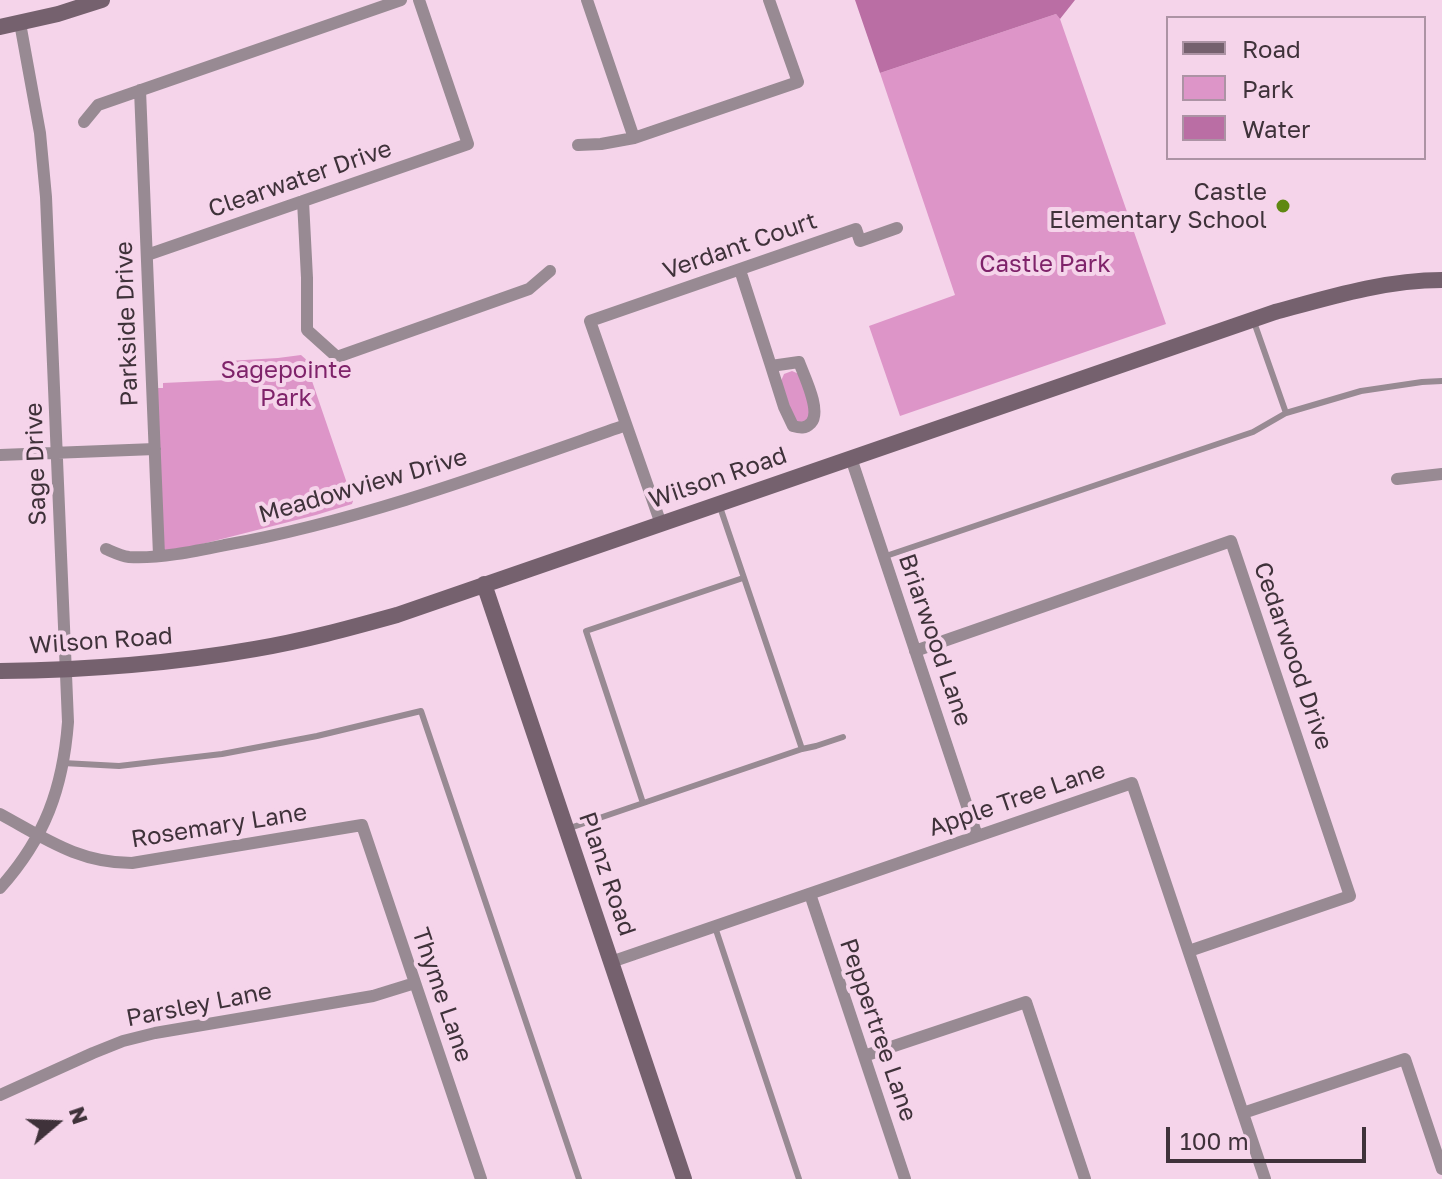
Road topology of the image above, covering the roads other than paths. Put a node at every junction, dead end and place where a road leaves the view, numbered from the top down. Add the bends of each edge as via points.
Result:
1 (102, 0) edge
2 (401, 0) edge
3 (419, 0) edge
4 (587, 0) edge
5 (769, 0) edge
6 (20, 23) junction
7 (0, 27) edge
8 (140, 90) junction
9 (84, 122) dead end
10 (634, 138) junction
11 (578, 145) dead end
12 (303, 201) junction
13 (897, 228) dead end
14 (147, 255) junction
15 (740, 270) junction
16 (550, 271) dead end
17 (1442, 280) edge
18 (1254, 320) junction
19 (771, 366) junction
20 (1442, 381) edge
21 (1286, 413) junction
22 (626, 425) junction
23 (155, 449) junction
24 (57, 454) junction
25 (0, 455) edge
26 (851, 458) junction
27 (1442, 474) edge
28 (1397, 479) dead end
29 (719, 503) junction
30 (661, 524) junction
31 (106, 549) dead end
32 (159, 555) junction
33 (883, 557) junction
34 (743, 578) junction
35 (484, 584) junction
36 (915, 651) junction
37 (66, 670) junction
38 (0, 671) edge
39 (843, 737) dead end
40 (802, 749) junction
41 (63, 763) junction
42 (643, 803) junction
43 (0, 814) edge
44 (362, 825) joint
45 (566, 830) junction
46 (39, 835) junction
47 (977, 836) junction
48 (0, 888) edge
49 (810, 894) junction
50 (715, 927) junction
51 (1189, 951) junction
52 (611, 962) junction
53 (415, 983) junction
54 (864, 1056) junction
55 (0, 1095) edge
56 (1243, 1113) junction
57 (1442, 1169) edge
58 (481, 1179) edge
59 (579, 1179) edge
60 (684, 1179) edge
61 (799, 1179) edge
62 (905, 1179) edge
63 (1085, 1179) edge
64 (1265, 1179) edge

1 - 6 street
2 - 8 street
3 - 12 street, Clearwater Drive via 468,144
4 - 10 street
5 - 10 street via 798,82
6 - 7 street
6 - 24 street, Sage Drive via 46,197
8 - 9 street via 98,105
8 - 14 street, Parkside Drive
10 - 11 street
12 - 14 street, Clearwater Drive
12 - 16 street via 307,330 337,357 529,289
13 - 15 street, Verdant Court via 860,241 856,229
14 - 23 street, Parkside Drive
15 - 19 street
15 - 22 street, Verdant Court via 590,321
17 - 18 street, Wilson Road via 1355,290
18 - 21 lane
18 - 26 street, Wilson Road
19 - 19 street via 799,362 816,410 807,427 793,426
20 - 21 lane via 1361,391
21 - 33 lane via 1253,432
22 - 30 street
22 - 32 street, Meadowview Drive via 333,522
23 - 24 street
23 - 32 street, Parkside Drive
24 - 25 street
24 - 37 street, Sage Drive
26 - 29 street, Wilson Road
26 - 33 street, Briarwood Lane
27 - 28 street
29 - 30 street, Wilson Road
29 - 34 lane
30 - 35 street, Wilson Road
31 - 32 street, Meadowview Drive via 127,557
33 - 36 street, Briarwood Lane
34 - 40 lane
34 - 42 lane via 586,631
35 - 37 street, Wilson Road via 397,615 257,649
35 - 45 street, Planz Road
36 - 47 street, Briarwood Lane
36 - 51 street, Cedarwood Drive via 1231,541 1350,896
37 - 38 street, Wilson Road
37 - 41 street, Sage Drive
39 - 40 lane
40 - 42 lane
41 - 46 street, Sage Drive
41 - 59 lane via 119,766 222,754 421,711
42 - 45 lane
43 - 46 street, Rosemary Lane
44 - 46 street, Rosemary Lane via 132,863 94,860
44 - 53 street, Thyme Lane
45 - 52 street, Planz Road
46 - 48 street, Sage Drive
47 - 49 street, Apple Tree Lane
47 - 51 street, Apple Tree Lane via 1132,783
49 - 50 street, Apple Tree Lane
49 - 54 street, Peppertree Lane
50 - 52 street, Apple Tree Lane
50 - 61 lane
51 - 56 street, Apple Tree Lane
52 - 60 street, Planz Road
53 - 55 street, Parsley Lane via 373,996 134,1038
53 - 58 street, Thyme Lane
54 - 62 street, Peppertree Lane
54 - 63 street via 1026,1002
56 - 57 street via 1405,1059
56 - 64 street, Apple Tree Lane

